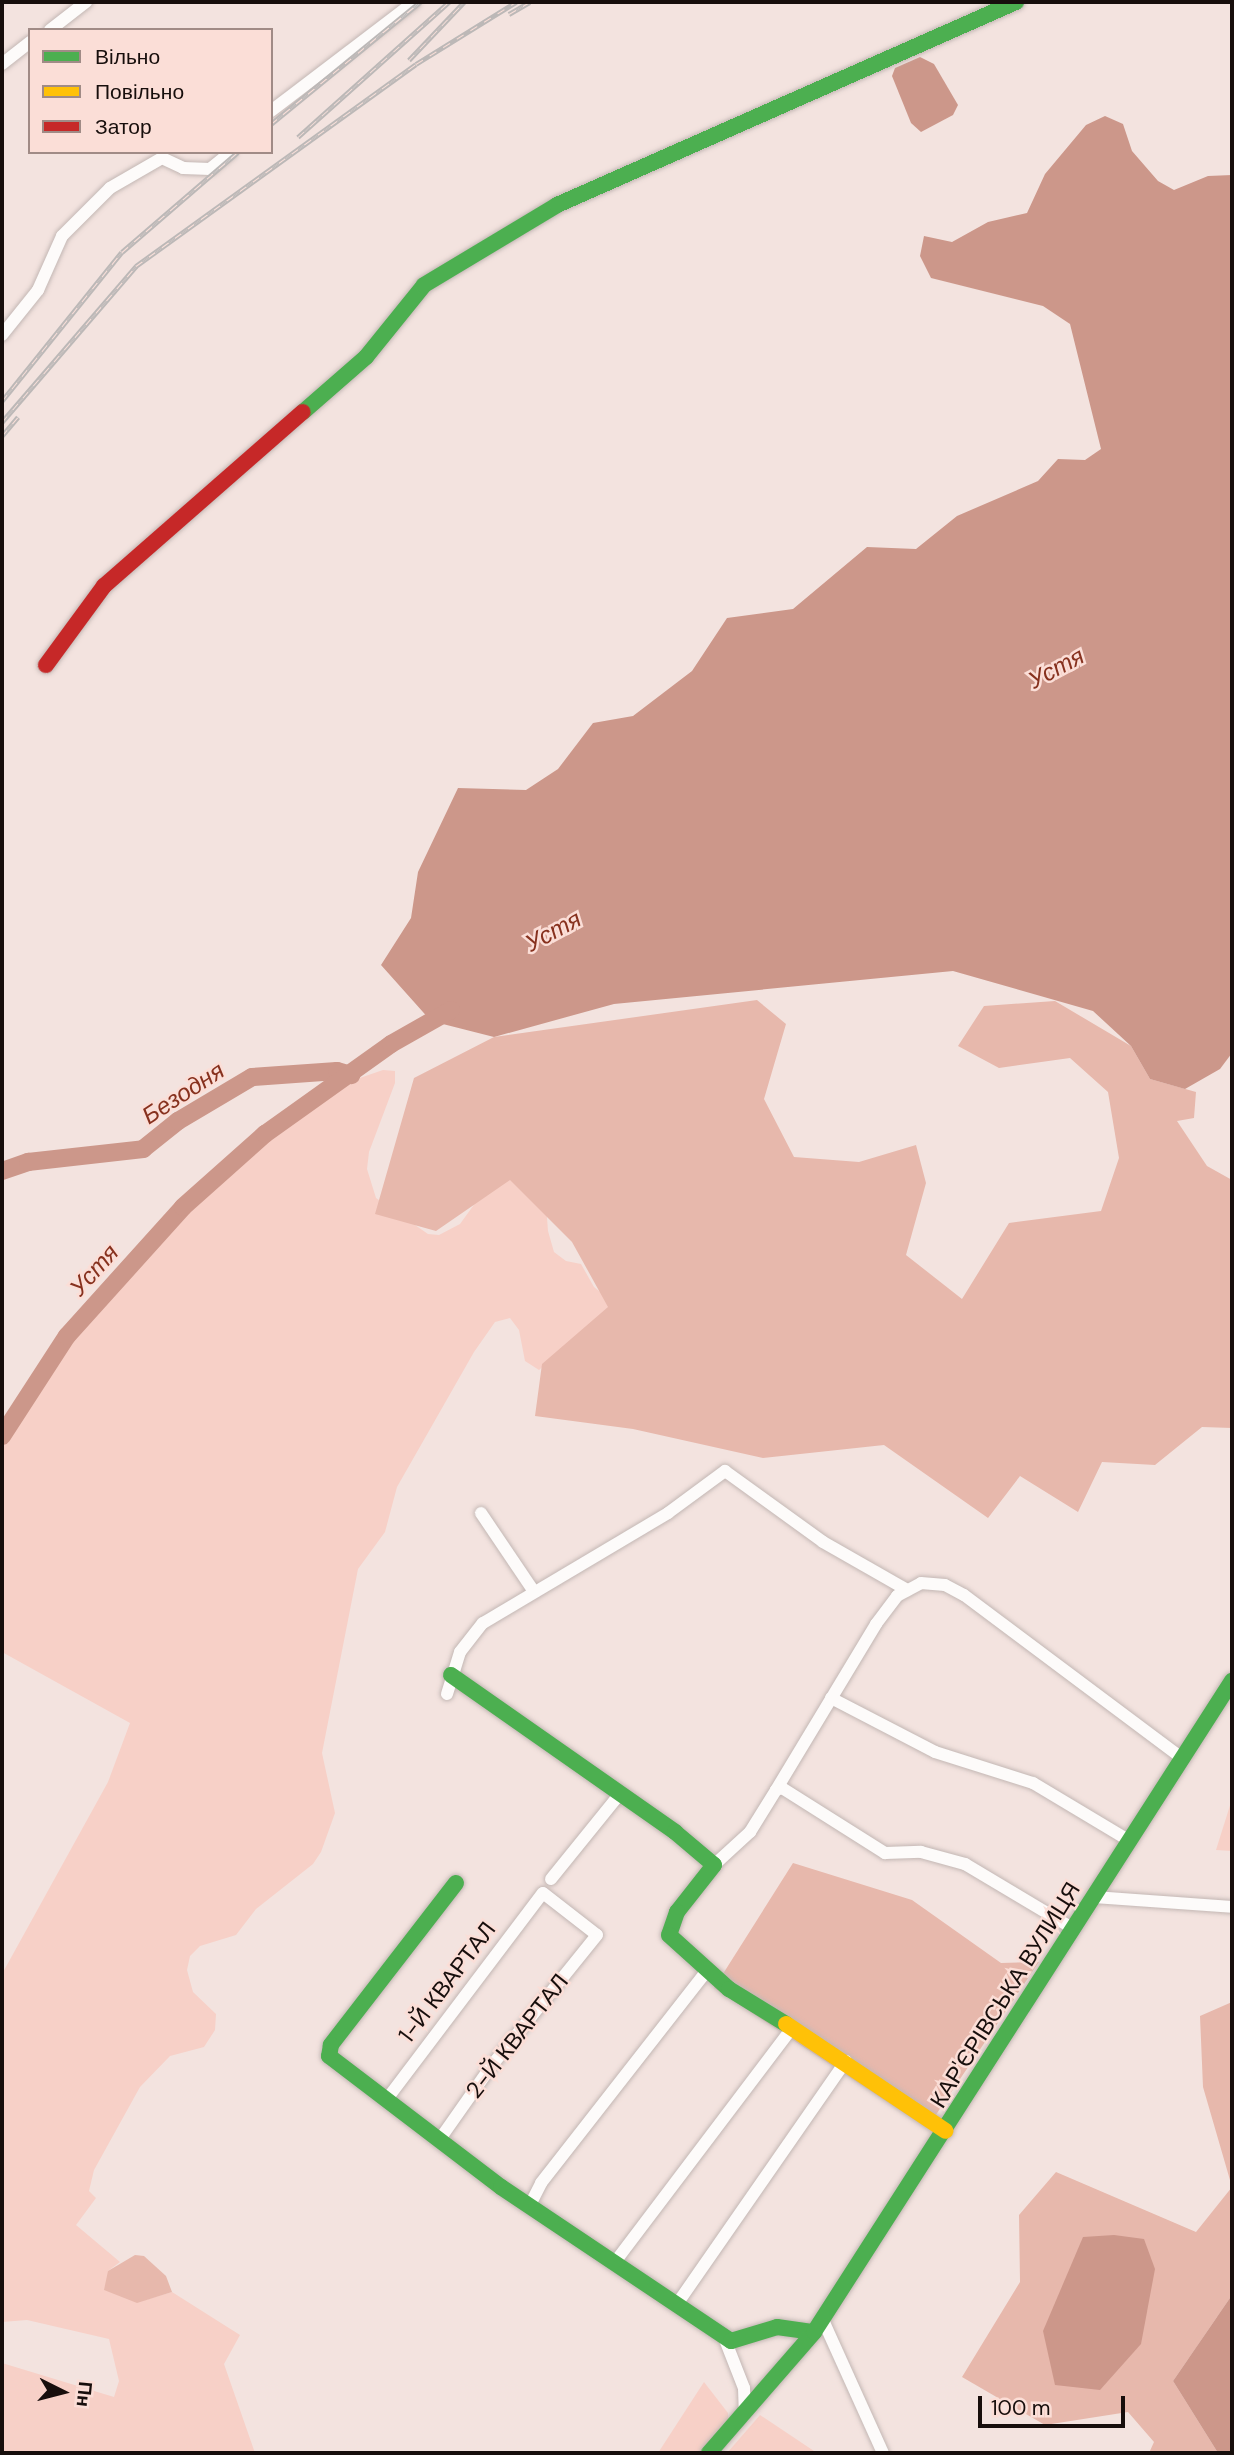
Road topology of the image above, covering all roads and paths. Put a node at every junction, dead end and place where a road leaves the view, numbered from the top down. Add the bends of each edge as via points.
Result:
1 (86, 2) edge
2 (414, 2) edge
3 (1016, 2) edge
4 (53, 28) edge
5 (28, 44) edge
6 (2, 64) edge
7 (273, 109) edge
8 (229, 154) edge
9 (2, 335) edge
10 (46, 665) dead end
11 (481, 1513) dead end
12 (533, 1590) junction
13 (907, 1590) junction
14 (451, 1675) junction
15 (1232, 1681) edge
16 (447, 1694) dead end
17 (831, 1698) junction
18 (1182, 1758) junction
19 (776, 1790) junction
20 (619, 1795) junction
21 (1130, 1841) junction
22 (714, 1865) junction
23 (551, 1879) dead end
24 (456, 1883) dead end
25 (1094, 1897) junction
26 (1232, 1907) edge
27 (1074, 1929) junction
28 (597, 1935) joint
29 (708, 1969) junction
30 (792, 2028) junction
31 (846, 2061) junction
32 (387, 2099) junction
33 (946, 2131) junction
34 (440, 2139) junction
35 (530, 2205) junction
36 (615, 2262) junction
37 (677, 2304) junction
38 (818, 2325) junction
39 (724, 2337) junction
40 (745, 2411) junction
41 (709, 2453) edge
42 (883, 2453) edge

1 - 4 street
2 - 7 street
3 - 10 street via 557,205 424,285 366,357 104,586
5 - 6 street
8 - 9 street via 210,169 183,168 170,159 153,161 110,188 62,236 38,290
11 - 12 street
12 - 13 street via 668,1513 725,1471 823,1542
12 - 14 street via 483,1623 460,1652
13 - 17 street via 897,1595 876,1624
13 - 18 street via 922,1583 945,1585 964,1595
14 - 16 street
14 - 20 street
15 - 18 street, КАР'ЄРІВСЬКА ВУЛИЦЯ
17 - 19 street
17 - 21 street via 935,1752 1034,1783
18 - 21 street, КАР'ЄРІВСЬКА ВУЛИЦЯ
19 - 22 street via 750,1832
19 - 27 street via 790,1790 885,1853 921,1852 965,1864
20 - 22 street
20 - 23 street
21 - 25 street, КАР'ЄРІВСЬКА ВУЛИЦЯ
22 - 29 street via 667,1930
24 - 32 street via 329,2049 329,2056
25 - 26 street
25 - 27 street, КАР'ЄРІВСЬКА ВУЛИЦЯ
27 - 33 street, КАР'ЄРІВСЬКА ВУЛИЦЯ
28 - 32 street, 1-Й КВАРТАЛ via 542,1892
28 - 34 street, 2-Й КВАРТАЛ via 492,2065
29 - 30 street via 729,1989
29 - 35 street via 541,2183
30 - 31 street
30 - 36 street
31 - 33 street
31 - 37 street
32 - 34 street
33 - 38 street, КАР'ЄРІВСЬКА ВУЛИЦЯ
34 - 35 street
35 - 36 street
36 - 37 street
37 - 39 street
38 - 39 street via 777,2327 737,2340
38 - 40 street, КАР'ЄРІВСЬКА ВУЛИЦЯ
38 - 42 street
39 - 40 street via 744,2388
40 - 41 street, КАР'ЄРІВСЬКА ВУЛИЦЯ

